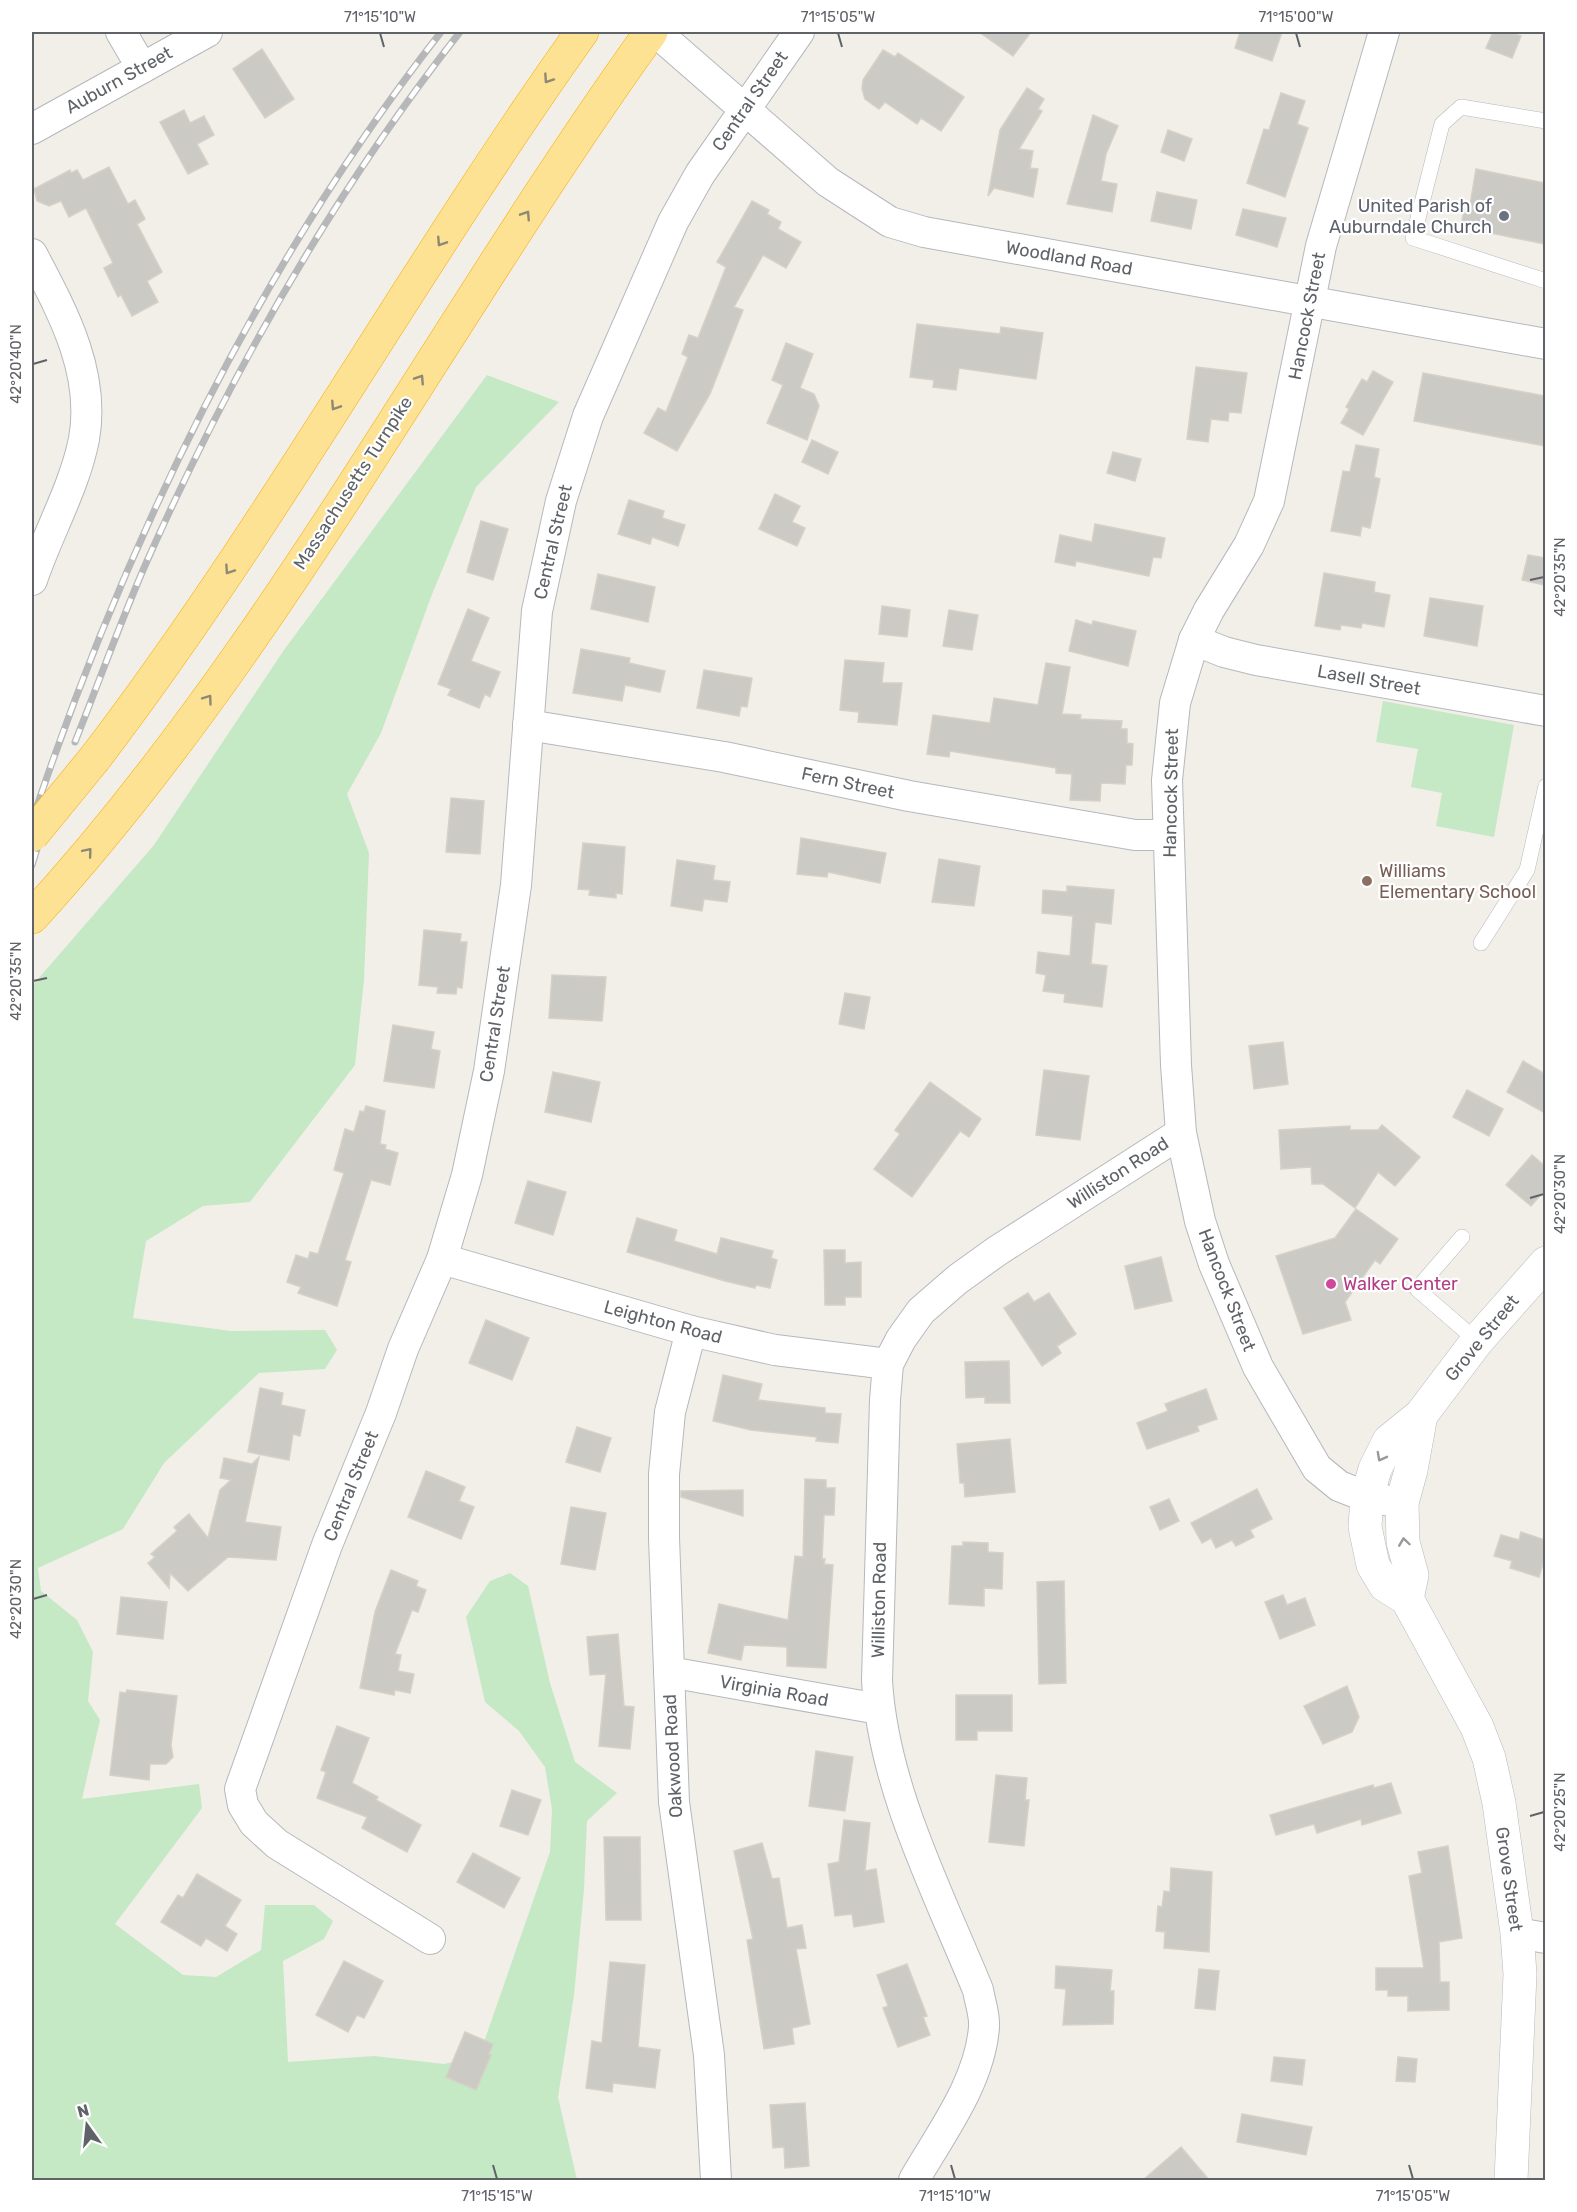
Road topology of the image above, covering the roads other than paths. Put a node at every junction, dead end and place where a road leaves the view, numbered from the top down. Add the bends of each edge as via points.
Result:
1 (121, 32) edge
2 (207, 32) edge
3 (582, 32) edge
4 (651, 32) edge
5 (656, 32) edge
6 (799, 32) edge
7 (1384, 32) edge
8 (142, 68) junction
9 (744, 110) junction
10 (1545, 121) edge
11 (32, 129) edge
12 (32, 254) edge
13 (1545, 281) edge
14 (1310, 301) junction
15 (1545, 344) edge
16 (32, 580) edge
17 (1194, 640) junction
18 (1545, 711) edge
19 (528, 725) junction
20 (1545, 786) edge
21 (32, 835) edge
22 (1168, 836) junction
23 (41, 907) edge
24 (1481, 943) dead end
25 (1181, 1133) junction
26 (1462, 1237) dead end
27 (442, 1259) junction
28 (1545, 1263) edge
29 (691, 1331) junction
30 (1477, 1341) junction
31 (888, 1364) junction
32 (1421, 1415) junction
33 (1367, 1497) junction
34 (1402, 1503) junction
35 (1407, 1599) junction
36 (669, 1672) junction
37 (879, 1709) junction
38 (1531, 1936) edge
39 (430, 1939) dead end
40 (716, 2181) edge
41 (914, 2181) edge
42 (1511, 2181) edge

1 - 8 street
2 - 8 street, Auburn Street
3 -> 21 highway, bridge via 486,172 228,571 94,758
23 -> 4 highway, Massachusetts Turnpike via 150,777 257,630 564,156
5 - 9 street, Woodland Road
6 - 9 street, Central Street
7 - 14 street, Hancock Street via 1321,246
8 - 11 street, Auburn Street
9 - 14 street, Woodland Road via 828,182 890,222 924,232
9 - 19 street, Central Street via 673,222 588,416 561,501 537,611
10 - 13 lane via 1461,107 1448,118 1442,124 1413,238
12 - 16 street via 74,343 86,421 78,459
14 - 15 street, Woodland Road
14 - 17 street, Hancock Street via 1269,501 1249,545
17 - 18 street, Lasell Street via 1256,660
17 - 22 street, Hancock Street via 1171,725
19 - 22 street, Fern Street via 724,757 909,796 1135,835
19 - 27 street, Central Street via 516,885 489,1071 467,1175
20 - 24 lane via 1527,870
22 - 25 street, Hancock Street
25 - 31 street, Williston Road via 958,1279 921,1311
25 - 33 street, Hancock Street via 1200,1221 1214,1264 1258,1367 1317,1468 1339,1486
26 - 30 lane via 1417,1289
27 - 29 street, Leighton Road
27 - 39 street, Central Street via 327,1545 240,1789 243,1805 254,1823 278,1844
28 - 30 main road, Grove Street
29 - 31 street, Leighton Road via 775,1350
29 - 36 street, Oakwood Road via 670,1412 663,1474
30 - 32 main road, Grove Street
31 - 37 street, Williston Road
32 -> 33 main road, Grove Street via 1389,1442 1374,1469
32 - 34 main road, Grove Street
33 - 34 street, Hancock Street
33 - 35 main road, Grove Street via 1365,1527 1373,1565 1385,1585
35 -> 34 main road, Grove Street via 1412,1575 1403,1542
35 - 38 main road, Grove Street via 1477,1727 1486,1751
36 - 37 street, Virginia Road
36 - 40 street, Oakwood Road via 674,1802 709,2055
37 - 41 street, Williston Road via 896,1787 978,1990 984,2024 980,2055 966,2088
38 - 42 main road, Grove Street via 1519,2023

